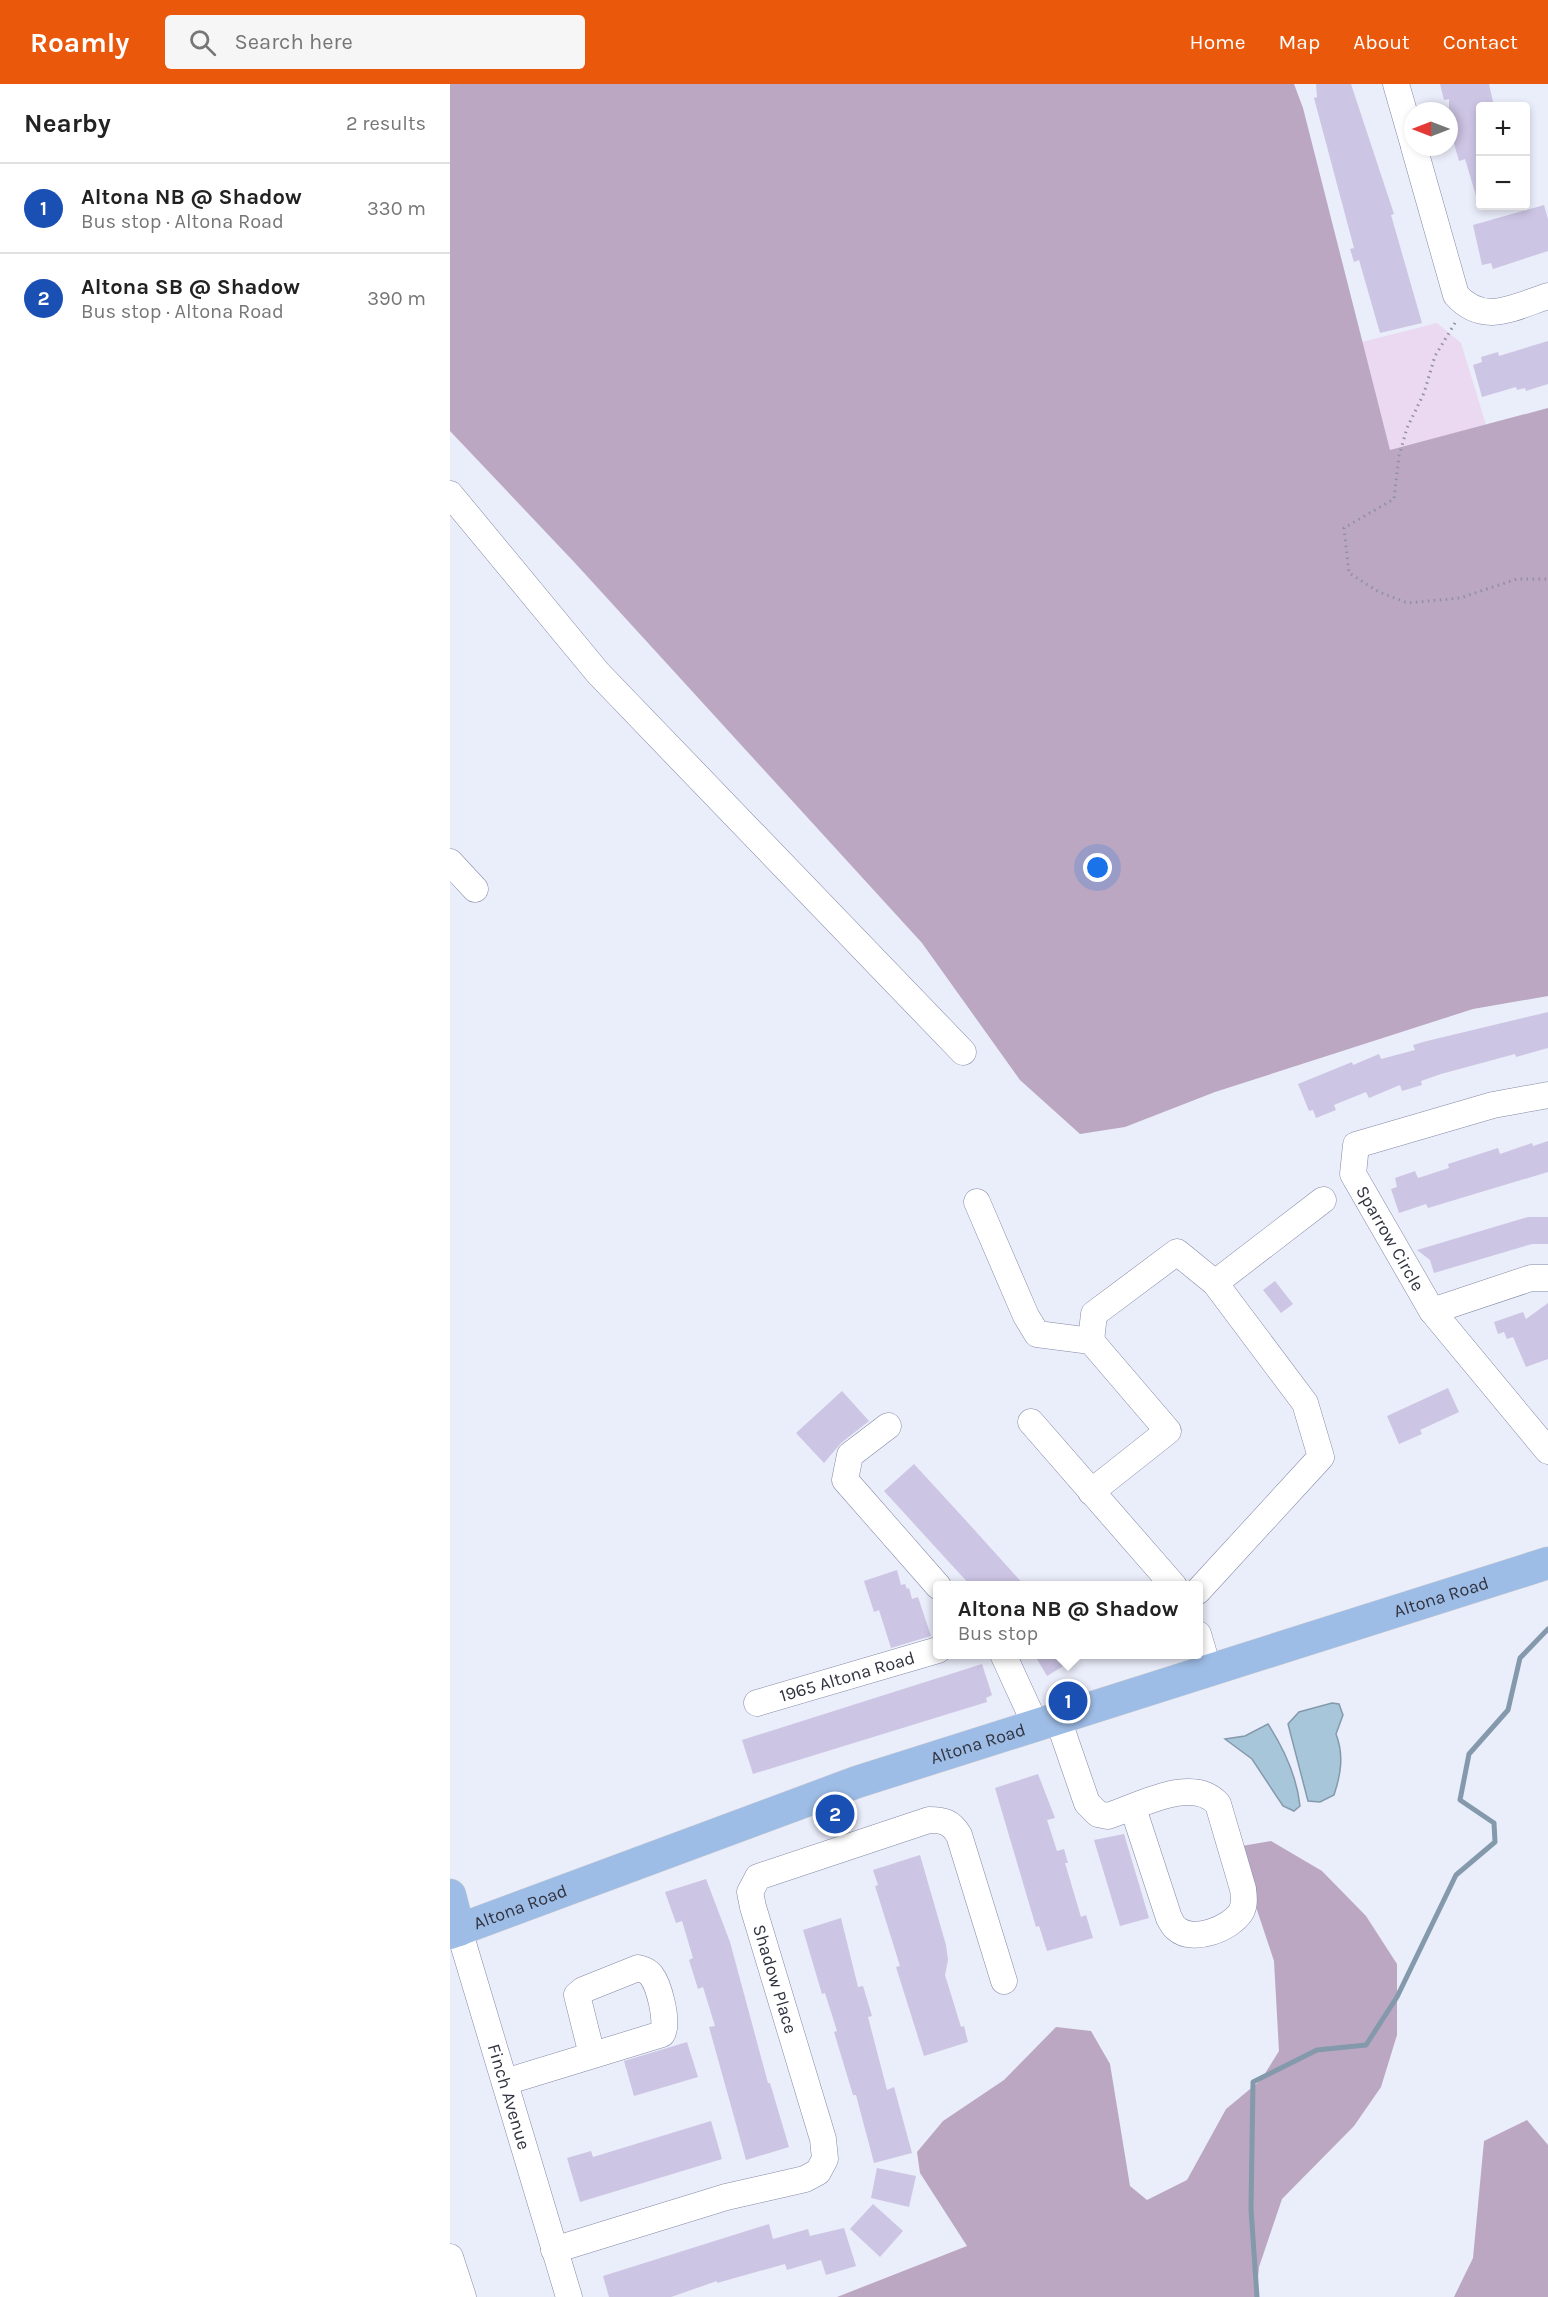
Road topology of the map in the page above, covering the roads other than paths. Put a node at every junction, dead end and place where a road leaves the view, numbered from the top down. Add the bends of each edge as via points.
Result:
1 (1396, 84) edge
2 (1404, 111) edge
3 (1417, 156) edge
4 (1548, 297) edge
5 (450, 494) edge
6 (450, 862) edge
7 (475, 889) dead end
8 (963, 1052) dead end
9 (1548, 1095) edge
10 (1323, 1200) dead end
11 (977, 1202) dead end
12 (1548, 1278) edge
13 (1215, 1283) junction
14 (1432, 1311) junction
15 (1091, 1341) junction
16 (1031, 1422) dead end
17 (888, 1426) dead end
18 (1548, 1451) edge
19 (1091, 1492) junction
20 (1548, 1563) edge
21 (934, 1581) edge
22 (1170, 1581) edge
23 (1203, 1587) edge
24 (933, 1651) edge
25 (1203, 1651) edge
26 (1006, 1659) edge
27 (1209, 1671) junction
28 (757, 1703) dead end
29 (1047, 1722) junction
30 (1133, 1808) junction
31 (450, 1895) edge
32 (454, 1931) edge
33 (1004, 1982) dead end
34 (592, 2055) dead end
35 (505, 2082) junction
36 (554, 2250) junction
37 (450, 2257) edge
38 (463, 2297) edge
39 (569, 2297) edge

1 - 2 street
3 - 4 street via 1456,295 1466,306 1484,313
5 - 8 street via 598,673
6 - 7 street
9 - 14 street, Sparrow Circle via 1493,1105 1356,1145 1353,1174
10 - 13 street
11 - 15 street via 1037,1334
12 - 14 street via 1531,1278
13 - 15 street via 1177,1252 1094,1314
13 - 23 street via 1305,1403 1321,1457
14 - 18 street, Sparrow Circle
15 - 19 street via 1168,1431
16 - 19 street
17 - 21 street via 850,1455 845,1480
19 - 22 street
20 - 27 main road, Altona Road
24 - 28 street, 1965 Altona Road
25 - 27 street
26 - 29 street
27 - 29 main road, Altona Road
29 - 30 street via 1093,1810 1108,1816
29 - 32 main road, Altona Road via 858,1782
30 - 30 street via 1184,1791 1210,1795 1218,1804 1244,1889 1245,1902 1240,1914 1204,1934 1188,1935 1176,1929
31 - 32 main road, Finch Avenue
32 - 35 street, Finch Avenue
33 - 36 street, Shadow Place via 959,1835 952,1824 943,1820 929,1820 758,1877 750,1892 753,1907 823,2139 825,2159 818,2172 805,2179 726,2197
34 - 35 street
35 - 36 street, Finch Avenue
36 - 39 street, Finch Avenue
37 - 38 street

